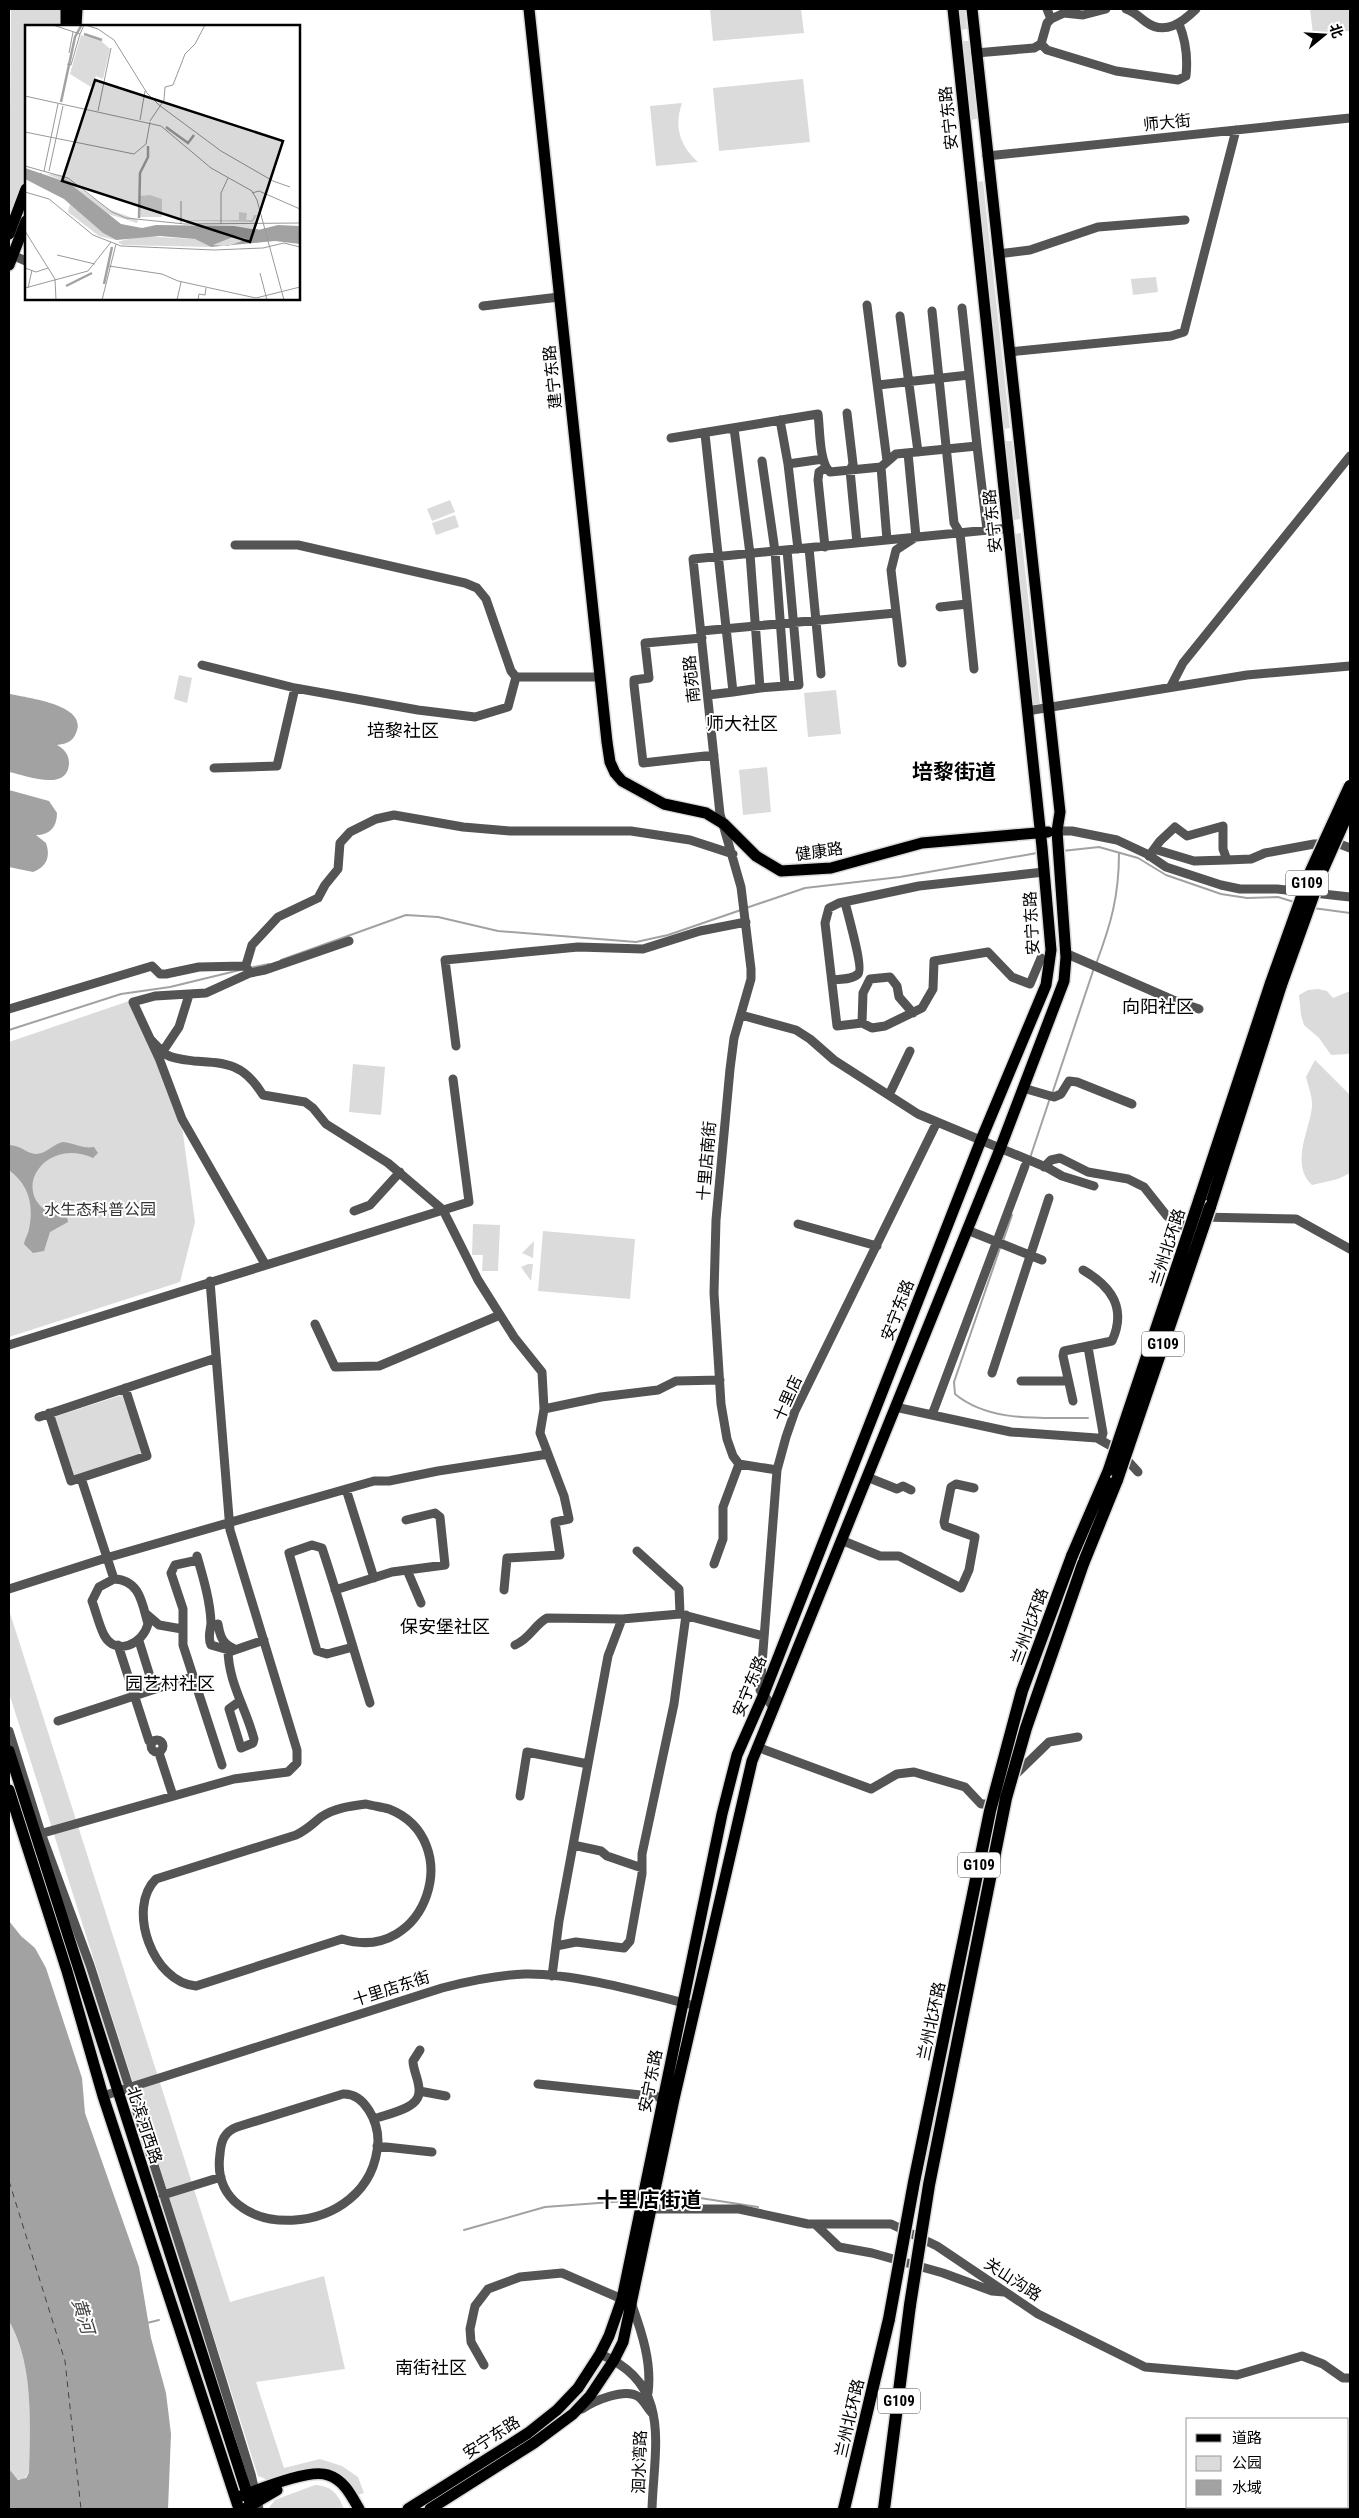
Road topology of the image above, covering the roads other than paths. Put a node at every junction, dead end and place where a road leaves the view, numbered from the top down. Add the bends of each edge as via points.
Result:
1 (66, 9) edge
2 (77, 9) edge
3 (528, 9) edge
4 (953, 9) edge
5 (972, 9) edge
6 (1047, 9) edge
7 (1126, 9) edge
8 (1196, 9) edge
9 (1100, 10) edge
10 (1051, 19) junction
11 (1179, 24) junction
12 (66, 25) edge
13 (76, 25) edge
14 (1041, 44) junction
15 (976, 53) junction
16 (1350, 118) edge
17 (1236, 130) junction
18 (987, 156) junction
19 (25, 192) edge
20 (1185, 220) dead end
21 (25, 223) edge
22 (9, 234) edge
23 (998, 254) junction
24 (9, 265) edge
25 (560, 298) junction
26 (867, 305) dead end
27 (483, 306) dead end
28 (962, 308) dead end
29 (932, 311) dead end
30 (900, 316) dead end
31 (1009, 352) junction
32 (969, 376) junction
33 (939, 379) junction
34 (908, 382) junction
35 (878, 385) junction
36 (847, 413) dead end
37 (780, 420) junction
38 (734, 428) junction
39 (706, 434) junction
40 (671, 438) dead end
41 (977, 446) junction
42 (947, 449) junction
43 (913, 453) junction
44 (762, 461) dead end
45 (1349, 462) edge
46 (824, 463) junction
47 (788, 464) junction
48 (884, 464) junction
49 (850, 470) junction
50 (1009, 528) junction
51 (987, 530) junction
52 (960, 533) junction
53 (916, 537) junction
54 (887, 540) junction
55 (857, 543) junction
56 (234, 545) dead end
57 (825, 547) junction
58 (809, 548) junction
59 (798, 549) junction
60 (787, 550) junction
61 (775, 552) junction
62 (750, 554) junction
63 (720, 556) junction
64 (967, 604) junction
65 (940, 607) dead end
66 (896, 613) junction
67 (816, 620) junction
68 (794, 622) junction
69 (780, 623) junction
70 (756, 626) junction
71 (727, 628) junction
72 (701, 634) junction
73 (902, 663) dead end
74 (202, 666) dead end
75 (1350, 666) edge
76 (974, 669) dead end
77 (821, 674) dead end
78 (516, 677) junction
79 (600, 677) junction
80 (785, 686) junction
81 (1171, 686) junction
82 (295, 688) junction
83 (760, 688) junction
84 (733, 692) junction
85 (708, 694) junction
86 (1048, 708) junction
87 (1027, 711) junction
88 (606, 742) joint
89 (714, 755) junction
90 (214, 768) dead end
91 (1350, 786) edge
92 (1350, 808) edge
93 (724, 824) junction
94 (1057, 831) junction
95 (1040, 832) junction
96 (1350, 848) edge
97 (1152, 852) junction
98 (733, 854) junction
99 (1227, 860) junction
100 (1044, 867) junction
101 (1350, 897) edge
102 (845, 902) junction
103 (745, 918) junction
104 (349, 942) dead end
105 (1065, 953) junction
106 (1041, 958) dead end
107 (248, 969) junction
108 (860, 970) junction
109 (870, 979) junction
110 (832, 980) junction
111 (1276, 984) junction
112 (188, 995) junction
113 (9, 1009) edge
114 (1199, 1009) dead end
115 (913, 1013) junction
116 (741, 1015) junction
117 (862, 1023) junction
118 (150, 1039) junction
119 (456, 1046) dead end
120 (163, 1051) junction
121 (910, 1051) dead end
122 (453, 1079) dead end
123 (1023, 1088) junction
124 (889, 1095) junction
125 (1132, 1104) dead end
126 (937, 1122) junction
127 (981, 1140) junction
128 (1000, 1148) junction
129 (1027, 1163) junction
130 (1044, 1167) junction
131 (400, 1172) junction
132 (1094, 1186) dead end
133 (1049, 1198) dead end
134 (444, 1210) junction
135 (354, 1211) dead end
136 (798, 1224) dead end
137 (967, 1230) junction
138 (1000, 1243) junction
139 (877, 1246) junction
140 (1350, 1248) edge
141 (1030, 1256) junction
142 (1042, 1260) dead end
143 (265, 1264) junction
144 (1082, 1270) dead end
145 (210, 1281) junction
146 (500, 1315) junction
147 (315, 1324) dead end
148 (9, 1345) edge
149 (1088, 1347) junction
150 (216, 1358) junction
151 (992, 1373) dead end
152 (720, 1380) junction
153 (1021, 1380) dead end
154 (1068, 1381) junction
155 (125, 1388) junction
156 (1072, 1401) dead end
157 (894, 1407) junction
158 (544, 1409) junction
159 (49, 1413) junction
160 (932, 1415) junction
161 (39, 1417) dead end
162 (1101, 1440) junction
163 (548, 1454) junction
164 (739, 1464) junction
165 (777, 1470) junction
166 (1138, 1472) dead end
167 (866, 1476) junction
168 (81, 1478) junction
169 (974, 1488) dead end
170 (346, 1489) junction
171 (911, 1490) dead end
172 (406, 1520) dead end
173 (230, 1523) junction
174 (841, 1540) junction
175 (637, 1551) dead end
176 (106, 1558) junction
177 (714, 1564) dead end
178 (407, 1570) junction
179 (374, 1578) junction
180 (114, 1579) junction
181 (9, 1589) edge
182 (336, 1590) junction
183 (504, 1590) dead end
184 (420, 1603) dead end
185 (145, 1612) junction
186 (683, 1615) junction
187 (622, 1619) junction
188 (218, 1624) dead end
189 (182, 1629) junction
190 (763, 1636) junction
191 (264, 1640) junction
192 (139, 1641) junction
193 (118, 1645) junction
194 (515, 1645) dead end
195 (353, 1647) junction
196 (232, 1649) junction
197 (192, 1677) junction
198 (154, 1689) junction
199 (135, 1695) junction
200 (763, 1696) junction
201 (240, 1701) junction
202 (370, 1703) dead end
203 (773, 1707) junction
204 (58, 1721) dead end
205 (9, 1731) edge
206 (1078, 1737) dead end
207 (757, 1747) junction
208 (9, 1751) edge
209 (588, 1764) junction
210 (222, 1765) dead end
211 (9, 1790) edge
212 (173, 1796) junction
213 (520, 1796) dead end
214 (38, 1834) junction
215 (573, 1845) junction
216 (642, 1868) junction
217 (168, 1875) joint
218 (556, 1946) junction
219 (552, 1976) junction
220 (682, 2002) junction
221 (695, 2006) junction
222 (420, 2050) dead end
223 (538, 2084) dead end
224 (122, 2089) junction
225 (419, 2091) junction
226 (104, 2096) junction
227 (446, 2096) dead end
228 (669, 2098) junction
229 (374, 2119) junction
230 (377, 2146) junction
231 (432, 2152) dead end
232 (221, 2176) junction
233 (163, 2195) junction
234 (653, 2202) junction
235 (815, 2224) junction
236 (1005, 2292) junction
237 (627, 2302) junction
238 (600, 2354) junction
239 (614, 2360) junction
240 (484, 2365) dead end
241 (1350, 2378) edge
242 (648, 2393) junction
243 (573, 2414) junction
244 (654, 2416) junction
245 (885, 2503) edge
246 (250, 2504) edge
247 (350, 2509) edge
248 (358, 2509) edge
249 (408, 2509) edge
250 (430, 2509) edge
251 (652, 2509) edge
252 (844, 2509) edge

1 - 12 main road
2 - 13 main road
3 - 25 main road, 建宁东路
4 - 50 main road, 安宁东路
5 - 15 main road, 安宁东路
6 - 10 street
7 - 11 street via 1155,27
8 - 11 street
9 - 10 street via 1083,15 1064,14
10 - 14 street
11 - 14 street via 1184,37 1187,67 1186,76 1178,80 1116,71 1047,50
14 - 15 street via 1034,48
15 - 18 main road, 安宁东路
16 - 17 street, 师大街
17 - 18 street, 师大街
17 - 31 street via 1184,332
18 - 23 main road, 安宁东路
19 - 22 main road
20 - 23 street via 1098,227 1030,250
21 - 24 main road
23 - 31 main road, 安宁东路
25 - 27 street
25 - 79 main road, 建宁东路
26 - 35 street
28 - 32 street
29 - 33 street
30 - 34 street
31 - 86 main road, 安宁东路
32 - 33 street
32 - 41 street
33 - 34 street
33 - 42 street
34 - 35 street
34 - 43 street
35 - 48 street
36 - 49 street via 854,464
37 - 38 street
37 - 46 street via 818,414
37 - 47 street
38 - 39 street
38 - 62 street
39 - 40 street
39 - 63 street
41 - 42 street
41 - 51 street
42 - 43 street
42 - 52 street via 954,523
43 - 48 street via 896,454
43 - 53 street
44 - 61 street
45 - 81 street via 1183,663
46 - 47 street
46 - 49 street via 830,472
46 - 57 street via 818,480
47 - 59 street
48 - 49 street
48 - 54 street
49 - 55 street
50 - 51 street
50 - 87 main road, 安宁东路
51 - 52 street
52 - 53 street
52 - 64 street
53 - 54 street
53 - 66 street via 896,550 891,570
54 - 55 street
55 - 57 street
56 - 78 street via 298,545 478,588 486,599 511,671
57 - 58 street
58 - 59 street
58 - 67 street
59 - 60 street
60 - 61 street
60 - 68 street
61 - 62 street
61 - 69 street
62 - 63 street
62 - 70 street
63 - 71 street
63 - 72 street, 南苑路 via 693,559
64 - 65 street
64 - 76 street
66 - 67 street
66 - 73 street
67 - 68 street
67 - 77 street
68 - 69 street
68 - 80 street via 799,685
69 - 70 street
69 - 80 street
70 - 71 street
70 - 83 street
71 - 72 street
71 - 84 street
72 - 85 street, 南苑路
72 - 89 street via 645,643 649,678 634,680 634,685 643,763
74 - 82 street
75 - 81 street
78 - 79 street
78 - 82 street via 508,707 475,717
79 - 88 main road, 建宁东路
80 - 83 street
81 - 86 street
82 - 90 street via 277,766
83 - 84 street
84 - 85 street
85 - 89 street, 南苑路
86 - 87 street
86 - 94 main road, 安宁东路 via 1060,812
87 - 95 main road, 安宁东路
88 - 93 main road, 健康路 via 610,762 622,781 664,804 706,814
89 - 93 street, 南苑路 via 720,814
91 - 111 highway, 兰州北环路 / G109, bridge via 1311,872
92 - 111 highway, 兰州北环路 / G109, bridge
93 - 95 main road, 健康路 via 756,856 781,871 794,872 832,868 922,843
93 - 98 street, 十里店南街
94 - 95 main road, 健康路
94 - 97 street via 1117,840
94 - 105 main road, 安宁东路
95 - 100 main road, 安宁东路
96 - 99 street via 1337,842 1314,844
97 - 99 street via 1194,861
97 - 99 street via 1174,827 1187,836 1223,826 1223,849
97 - 101 street via 1166,868 1240,889 1277,889
98 - 103 street, 十里店南街
98 - 107 street via 690,840 631,831 510,831 394,815 350,832 340,843 338,869 318,898 278,917 252,945
100 - 102 street via 919,886
100 - 127 main road, 安宁东路 via 1050,950 1046,985
102 - 108 street
102 - 110 street via 830,908 825,923
103 - 116 street, 十里店南街 via 751,978
103 - 119 street via 643,949 578,947 445,960
104 - 107 street
105 - 114 street
105 - 123 main road, 安宁东路 via 1064,981
106 - 115 street via 1030,984 1012,977 988,952 934,961 933,989 922,1008
107 - 112 street via 206,993
107 - 113 street via 199,967 160,974 152,966
108 - 109 street via 864,977
108 - 110 street via 849,978
109 - 115 street via 890,977 897,986 899,997
109 - 117 street via 862,993
110 - 117 street via 837,1026
111 - 245 highway, 兰州北环路 / G109, bridge via 1210,1207 1117,1480 1083,1564 1026,1728 1006,1798 929,2186
111 - 252 highway, 兰州北环路 / G109, bridge via 1109,1470 1072,1556 1022,1691 990,1811 889,2319
112 - 118 street via 156,996 133,1002
112 - 120 street via 179,1027
115 - 117 street via 885,1026 872,1028
116 - 124 street via 796,1030 834,1060
116 - 152 street, 十里店南街 via 730,1069 716,1220 714,1293
118 - 120 street
118 - 143 street via 182,1119
120 - 131 street via 188,1060 236,1068 252,1078 263,1095 304,1102 326,1124
121 - 124 street
122 - 134 street via 469,1202
123 - 125 street via 1050,1096 1062,1094 1069,1081 1077,1082
123 - 128 main road, 安宁东路
124 - 126 street
126 - 127 street
126 - 139 street, 十里店
127 - 128 street
127 - 200 main road, 安宁东路
128 - 129 street
128 - 137 main road, 安宁东路
129 - 130 street
129 - 138 street
130 - 132 street
130 - 140 street via 1051,1160 1060,1158 1088,1172 1128,1179 1144,1187 1167,1216 1182,1226 1200,1217 1296,1219
131 - 134 street
131 - 135 street via 370,1205
133 - 141 street
134 - 143 street
134 - 146 street via 478,1280
136 - 139 street
137 - 138 street
137 - 157 main road, 安宁东路
138 - 141 street
138 - 160 street
139 - 165 street, 十里店 via 795,1411
141 - 142 street
141 - 151 street
143 - 145 street
144 - 149 street via 1097,1278 1110,1292 1120,1316 1112,1341
145 - 148 street
145 - 150 street
146 - 147 street via 379,1366 335,1367
146 - 158 street via 542,1372
149 - 154 street via 1064,1350
149 - 162 street via 1103,1433
150 - 155 street
150 - 173 street
152 - 158 street via 676,1381 658,1390
152 - 164 street, 十里店南街 via 727,1439
153 - 154 street
154 - 156 street
155 - 159 street
155 - 168 street via 148,1456
157 - 160 street
157 - 167 main road, 安宁东路
158 - 163 street via 540,1433
159 - 161 street
159 - 168 street via 71,1481
160 - 162 street via 1011,1432
162 - 166 street via 1118,1450
163 - 170 street via 374,1481
163 - 183 street via 569,1519 555,1522 560,1555 507,1558
164 - 165 street
164 - 177 street via 723,1508 723,1538
165 - 190 street, 十里店
167 - 171 street via 897,1489 903,1486
167 - 174 main road, 安宁东路
168 - 176 street
169 - 174 street via 956,1484 951,1487 944,1522 945,1526 975,1537 962,1588 899,1556 880,1556
170 - 173 street
170 - 179 street
172 - 178 street via 435,1513 440,1517 445,1565
173 - 176 street
173 - 191 street
174 - 203 main road, 安宁东路
175 - 186 street via 679,1589
176 - 180 street
176 - 181 street
178 - 179 street
178 - 184 street
179 - 182 street
180 - 185 street via 123,1579 138,1589
180 - 193 street via 99,1587 92,1601 104,1636
182 - 195 street
182 - 195 street via 322,1548 312,1545 289,1553 318,1651 328,1654
185 - 189 street via 159,1625
185 - 192 street via 148,1624
186 - 187 street
186 - 190 street
186 - 216 street via 674,1704 642,1854
187 - 194 street via 547,1618 540,1621 524,1641
187 - 209 street via 608,1656
188 - 196 street via 224,1644
189 - 196 street via 183,1610 171,1573 176,1565 198,1558 210,1607 209,1640 211,1645
189 - 197 street
190 - 200 street, 十里店 via 760,1690
191 - 196 street
191 - 212 street via 297,1750 295,1767 288,1772 234,1779
192 - 193 street
192 - 198 street
193 - 199 street
195 - 202 street
196 - 201 street via 228,1666
197 - 198 street
197 - 210 street
198 - 199 street
199 - 204 street
199 - 212 street via 149,1741 162,1742 163,1750 159,1753
200 - 203 street
200 - 220 main road, 安宁东路 via 737,1755
201 - 201 street via 254,1739 241,1748 229,1708
203 - 207 main road, 安宁东路
205 - 214 street
206 - 207 street via 1050,1742 1025,1763 988,1804 981,1804 964,1787 914,1772 897,1774 871,1788
207 - 221 main road, 安宁东路
208 - 214 main road, 北滨河西路
209 - 213 street via 527,1752
209 - 215 street
211 - 226 main road, 北滨河西路 via 68,1971
212 - 214 street
214 - 224 main road, 北滨河西路
215 - 216 street via 602,1851
215 - 218 street
216 - 218 street via 627,1946 616,1948 576,1942
217 - 217 street via 156,1879 149,1889 144,1919 148,1944 160,1965 178,1982 196,1986 342,1938 357,1943 386,1939 407,1928 422,1910 431,1887 431,1864 424,1841 409,1822 389,1809 366,1804 343,1807 296,1835
218 - 219 street
219 - 220 street, 十里店东街
219 - 224 street, 十里店东街 via 503,1976 442,1988
220 - 221 street, 十里店东街
220 - 228 main road, 安宁东路
221 - 228 main road, 安宁东路
222 - 225 street via 413,2060
223 - 228 street
224 - 226 street, 十里店东街
224 - 233 street
224 - 246 main road, 北滨河西路
225 - 227 street
225 - 229 street via 409,2106
226 - 246 main road, 北滨河西路 via 235,2498
228 - 234 main road, 安宁东路
228 - 237 main road, 安宁东路 via 641,2200
229 - 230 street
229 - 232 street via 356,2096 343,2094 237,2127 222,2139 218,2164
230 - 231 street
230 - 232 street via 369,2177 337,2209 318,2217 263,2218 246,2211 231,2199
232 - 233 street
233 - 246 street via 240,2439
234 - 235 street, 关山沟路 via 739,2209
234 - 237 main road, 安宁东路
235 - 236 street via 840,2247 943,2273 992,2292
235 - 236 street, 关山沟路 via 891,2224 937,2246
236 - 241 street, 关山沟路 via 1038,2314 1145,2367 1237,2375 1302,2356 1323,2364 1343,2378
237 - 238 main road, 安宁东路
237 - 239 main road via 622,2342
237 - 240 street via 562,2274 520,2276 488,2289 475,2306 470,2329 474,2348
237 - 242 street, 洄水湾路 via 641,2332 650,2376
238 - 239 street, 洄水湾路
238 - 249 main road, 安宁东路 via 578,2388 557,2410 528,2433
239 - 242 street, 洄水湾路
239 - 243 main road via 590,2396
242 - 244 street, 洄水湾路
243 - 244 street, 洄水湾路 via 598,2399 632,2395 638,2397
243 - 250 main road via 534,2443
244 - 251 street, 洄水湾路
246 - 247 main road via 280,2488 313,2477 330,2480 344,2492
246 - 248 main road via 310,2474 327,2474 341,2482

